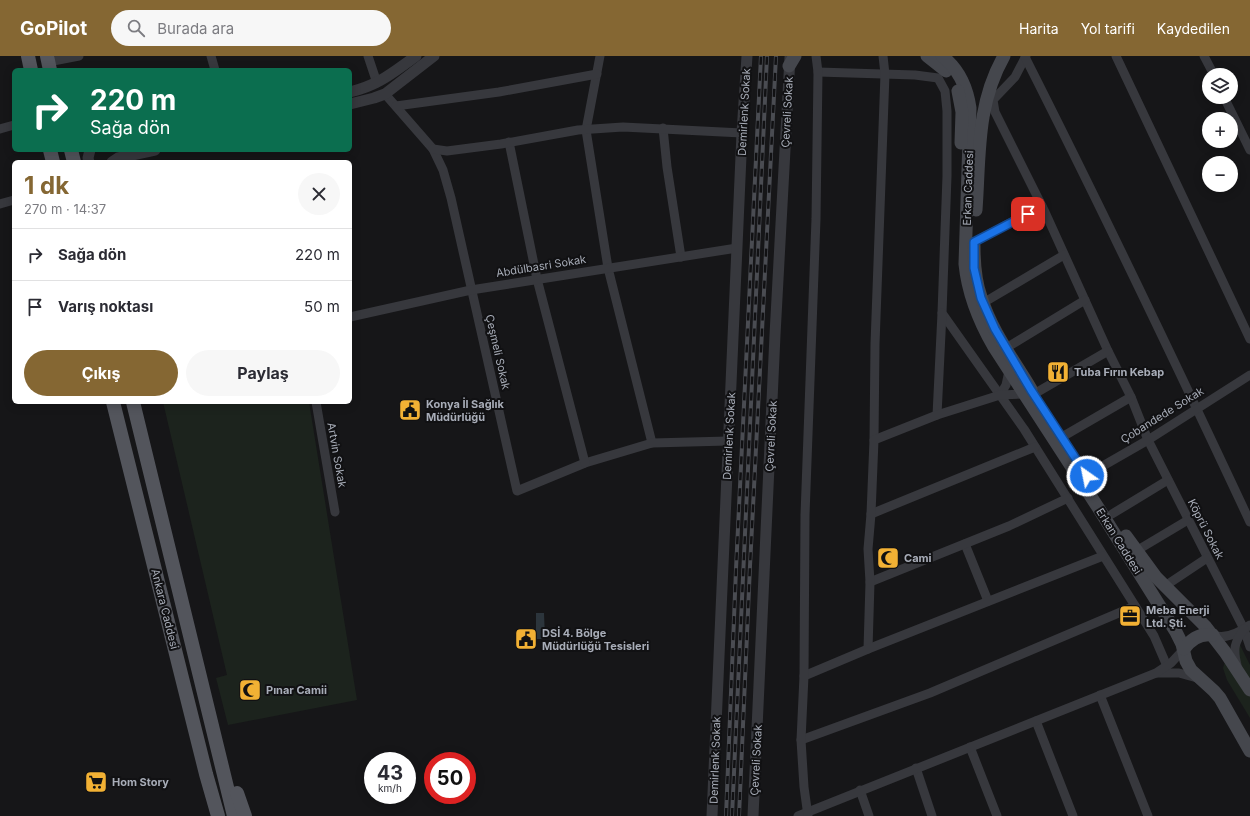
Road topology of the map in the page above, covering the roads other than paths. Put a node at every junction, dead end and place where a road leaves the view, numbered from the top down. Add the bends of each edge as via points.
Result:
1 (28, 56) edge
2 (79, 56) edge
3 (211, 56) edge
4 (368, 56) edge
5 (416, 56) edge
6 (434, 56) edge
7 (600, 56) edge
8 (747, 56) edge
9 (816, 56) edge
10 (883, 56) edge
11 (927, 56) edge
12 (942, 56) edge
13 (1004, 56) edge
14 (1025, 56) edge
15 (1116, 56) edge
16 (1204, 56) edge
17 (68, 57) edge
18 (791, 59) edge
19 (48, 63) edge
20 (31, 68) edge
21 (214, 68) edge
22 (1210, 68) edge
23 (818, 72) junction
24 (597, 74) junction
25 (885, 74) junction
26 (378, 83) junction
27 (352, 91) edge
28 (385, 94) junction
29 (352, 103) edge
30 (1227, 104) edge
31 (396, 106) junction
32 (12, 126) edge
33 (664, 128) junction
34 (0, 129) edge
35 (586, 130) junction
36 (742, 133) junction
37 (509, 142) junction
38 (433, 149) junction
39 (1250, 150) edge
40 (146, 152) edge
41 (115, 160) edge
42 (12, 201) edge
43 (0, 204) edge
44 (1042, 206) junction
45 (974, 242) junction
46 (737, 248) junction
47 (1064, 255) junction
48 (681, 257) junction
49 (965, 264) junction
50 (608, 268) junction
51 (537, 279) junction
52 (471, 290) junction
53 (1085, 300) junction
54 (983, 303) junction
55 (942, 313) junction
56 (352, 317) edge
57 (1250, 339) edge
58 (1006, 348) junction
59 (1108, 351) junction
60 (1009, 371) junction
61 (1250, 374) edge
62 (1029, 394) junction
63 (1000, 395) junction
64 (1131, 397) junction
65 (114, 404) edge
66 (133, 404) edge
67 (316, 404) edge
68 (1197, 408) junction
69 (937, 415) junction
70 (1062, 437) junction
71 (874, 440) junction
72 (1148, 440) junction
73 (728, 441) junction
74 (652, 443) junction
75 (1035, 447) junction
76 (585, 463) junction
77 (1087, 476) junction
78 (1168, 480) junction
79 (1068, 498) junction
80 (335, 512) dead end
81 (872, 514) junction
82 (1112, 514) junction
83 (1188, 520) junction
84 (1250, 522) edge
85 (965, 544) junction
86 (1136, 551) junction
87 (1103, 556) junction
88 (1207, 558) junction
89 (870, 582) junction
90 (1165, 586) junction
91 (988, 601) junction
92 (1135, 606) junction
93 (1247, 627) edge
94 (1212, 635) junction
95 (1250, 647) edge
96 (868, 649) junction
97 (1184, 649) junction
98 (1167, 666) junction
99 (1238, 671) junction
100 (1156, 673) junction
101 (804, 676) junction
102 (1199, 679) junction
103 (1250, 690) edge
104 (1100, 695) junction
105 (1225, 705) junction
106 (1036, 720) junction
107 (801, 740) junction
108 (1250, 741) edge
109 (970, 747) junction
110 (1250, 751) edge
111 (220, 754) junction
112 (916, 768) junction
113 (206, 774) junction
114 (860, 790) junction
115 (808, 814) edge
116 (213, 816) edge
117 (218, 816) edge
118 (234, 816) edge
119 (245, 816) edge
120 (712, 816) edge
121 (753, 816) edge
122 (798, 816) edge
123 (869, 816) edge
124 (932, 816) edge
125 (997, 816) edge
126 (1073, 816) edge
127 (1148, 816) edge

1 - 20 main road
2 - 17 street
3 - 21 street
4 - 26 street
5 - 26 street
6 - 28 street
7 - 24 street
8 - 36 street, Demirlenk Sokak
9 - 23 street
10 - 25 street
11 - 49 main road via 950,74 960,99 960,225
12 - 49 main road, Erkan Caddesi via 956,70 963,82 970,108
13 - 45 main road, Erkan Caddesi via 991,82 982,115
14 - 44 street, Köprü Sokak via 1015,77 993,100 995,112
14 - 68 street
15 - 57 street
16 - 22 street
17 - 19 street
18 - 121 street, Çevreli Sokak
23 - 25 street
23 - 101 street via 816,219 804,515
24 - 31 street via 499,92
24 - 35 street
25 - 55 street via 915,74 938,78 945,90 947,176
25 - 71 street
26 - 27 street
28 - 29 street
28 - 31 street, Çeşmeli Sokak
30 - 39 street
31 - 38 street, Çeşmeli Sokak
32 - 34 street
33 - 35 street via 623,127
33 - 36 street
33 - 48 street via 667,167
35 - 37 street
35 - 50 street
36 - 46 street, Demirlenk Sokak
37 - 38 street via 447,151
37 - 51 street
38 - 52 street, Çeşmeli Sokak via 443,170
40 - 41 street
42 - 43 street
44 - 45 street
44 - 47 street, Köprü Sokak
45 - 54 main road, Erkan Caddesi via 974,268
46 - 48 street, Abdülbasri Sokak
46 - 73 street, Demirlenk Sokak
47 - 53 street, Köprü Sokak
47 - 54 street
48 - 50 street, Abdülbasri Sokak
49 - 60 main road, Erkan Caddesi via 968,286 978,314
50 - 51 street, Abdülbasri Sokak
50 - 74 street
51 - 52 street, Abdülbasri Sokak
51 - 76 street
52 - 56 street, Abdülbasri Sokak
52 - 76 street, Çeşmeli Sokak via 517,491
53 - 58 street
53 - 59 street, Köprü Sokak
54 - 58 main road, Erkan Caddesi
55 - 63 street
55 - 69 street
58 - 62 main road, Erkan Caddesi
59 - 62 street
59 - 64 street, Köprü Sokak
60 - 62 main road, Erkan Caddesi
60 - 63 street via 1006,385
61 - 68 street, Çobandede Sokak
62 - 63 street
62 - 70 main road, Erkan Caddesi
62 - 97 main road, Erkan Caddesi
63 - 69 street
63 - 75 street
64 - 70 street
64 - 72 street, Köprü Sokak
65 - 113 main road, Ankara Caddesi
66 - 111 main road, Ankara Caddesi
67 - 80 street, Artvin Sokak
68 - 72 street, Çobandede Sokak
68 - 84 street
69 - 71 street
70 - 77 main road, Erkan Caddesi
71 - 81 street
72 - 77 street, Çobandede Sokak
72 - 78 street, Köprü Sokak
73 - 74 street, Çeşmeli Sokak
73 - 120 street, Demirlenk Sokak
74 - 76 street, Çeşmeli Sokak
75 - 79 street
75 - 81 street
77 - 82 main road, Erkan Caddesi
78 - 82 street
78 - 83 street, Köprü Sokak
79 - 85 street
79 - 87 street
81 - 89 street via 868,549
82 - 86 main road, Erkan Caddesi
83 - 86 street
83 - 88 street, Köprü Sokak
85 - 89 street
85 - 91 street
86 - 90 main road, Erkan Caddesi
87 - 91 street
87 - 92 street
88 - 90 street
88 - 93 street, Köprü Sokak
89 - 96 street
90 - 94 main road, Erkan Caddesi
91 - 96 street
92 - 98 street via 1154,636
92 - 107 street via 930,692
93 - 94 street via 1223,637
93 - 95 street, Köprü Sokak
93 - 99 street via 1235,646 1234,656
94 - 97 main road via 1196,637
94 - 99 main road, Erkan Caddesi
96 - 101 street
97 - 98 street
97 - 102 main road, Erkan Caddesi via 1189,666
98 - 100 street
99 - 103 main road, Erkan Caddesi
100 - 102 street via 1179,673
100 - 104 street
101 - 107 street
102 - 105 main road, Erkan Caddesi via 1214,691
104 - 106 street
104 - 127 street
105 - 108 main road
105 - 110 main road, Erkan Caddesi
106 - 109 street
106 - 126 street
107 - 115 street
109 - 112 street
109 - 125 street
111 - 118 main road, Ankara Caddesi
111 - 119 main road
112 - 114 street
112 - 124 street
113 - 116 main road
113 - 117 main road, Ankara Caddesi
114 - 115 street
114 - 123 street
115 - 122 street

